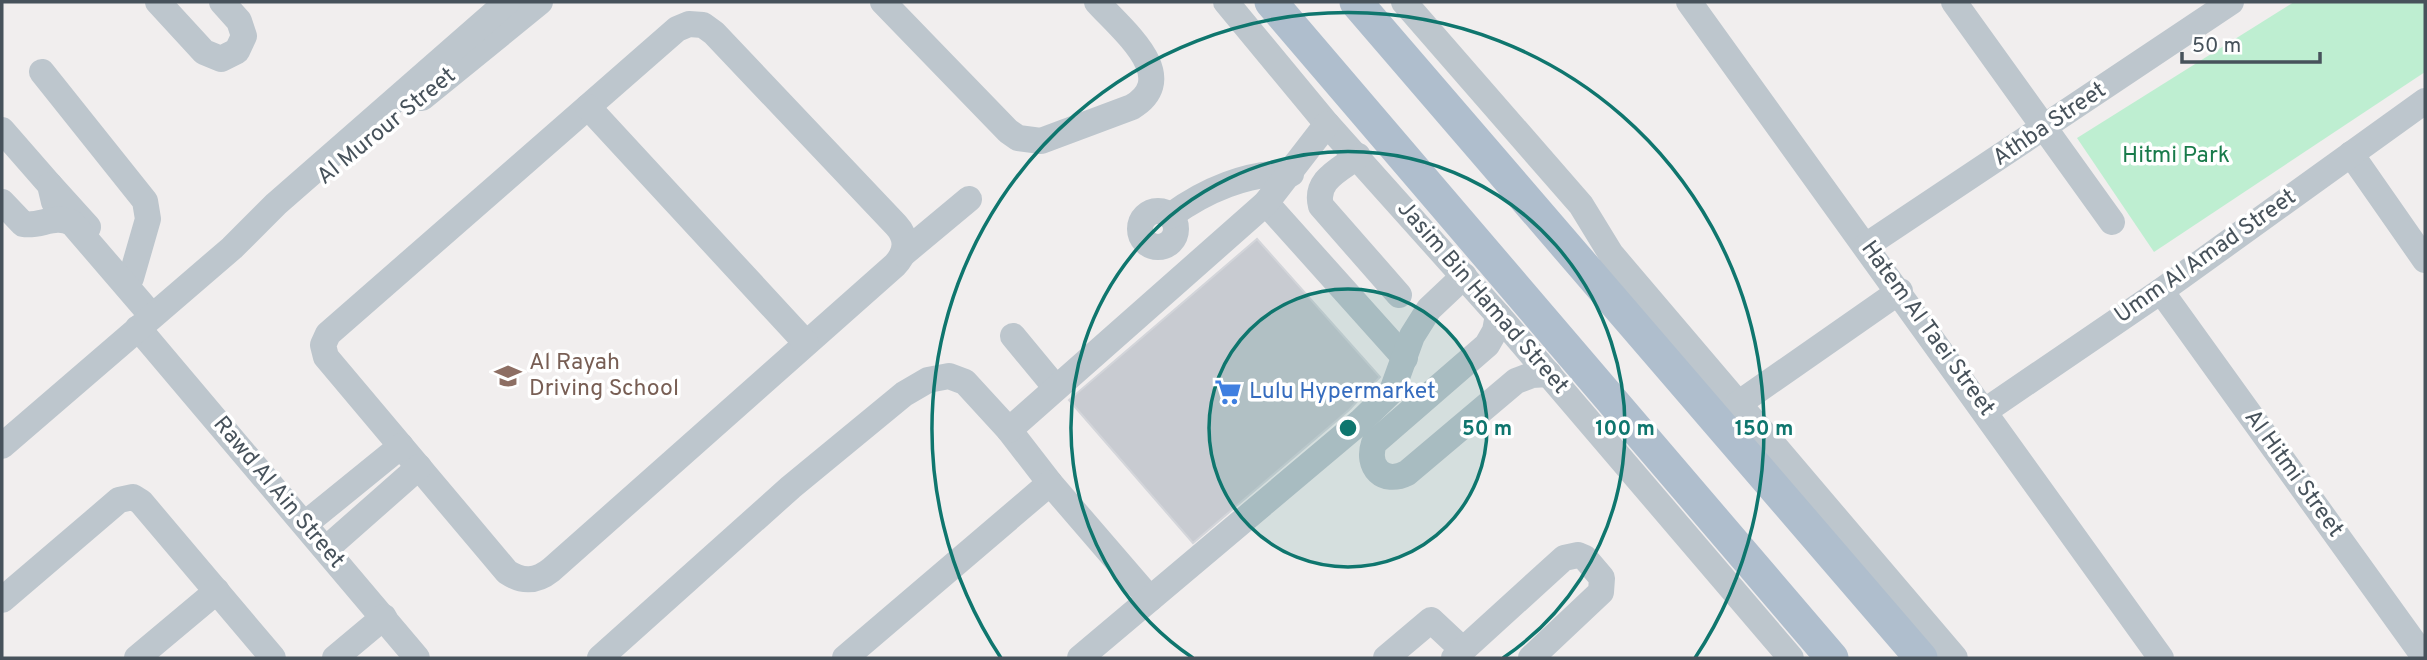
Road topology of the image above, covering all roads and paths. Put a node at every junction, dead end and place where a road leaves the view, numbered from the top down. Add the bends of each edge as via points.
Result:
1 (159, 2) edge
2 (222, 2) edge
3 (883, 2) edge
4 (1097, 2) edge
5 (1226, 2) edge
6 (1270, 2) edge
7 (1356, 2) edge
8 (1404, 2) edge
9 (1689, 2) edge
10 (1954, 2) edge
11 (2231, 2) edge
12 (523, 4) edge
13 (42, 72) dead end
14 (2425, 101) edge
15 (588, 107) junction
16 (1327, 124) junction
17 (2045, 129) junction
18 (2, 130) edge
19 (2351, 154) junction
20 (1358, 156) junction
21 (1290, 174) junction
22 (50, 185) junction
23 (969, 199) dead end
24 (2, 202) edge
25 (1266, 203) junction
26 (48, 219) junction
27 (2112, 222) dead end
28 (1359, 225) dead end
29 (1867, 246) junction
30 (903, 254) junction
31 (2425, 260) edge
32 (1192, 269) junction
33 (1464, 276) junction
34 (131, 278) junction
35 (2161, 290) junction
36 (1900, 291) junction
37 (1399, 295) dead end
38 (1429, 309) junction
39 (1498, 314) junction
40 (150, 319) junction
41 (1013, 336) dead end
42 (806, 343) junction
43 (1405, 358) junction
44 (1549, 374) junction
45 (1056, 388) junction
46 (1738, 404) junction
47 (1985, 411) junction
48 (1009, 430) junction
49 (2, 446) edge
50 (401, 446) junction
51 (419, 467) junction
52 (1050, 482) junction
53 (305, 524) junction
54 (326, 549) junction
55 (216, 591) junction
56 (1150, 599) junction
57 (2, 600) edge
58 (384, 617) junction
59 (1458, 654) edge
60 (138, 658) edge
61 (273, 658) edge
62 (335, 658) edge
63 (417, 658) edge
64 (600, 658) edge
65 (845, 658) edge
66 (1080, 658) edge
67 (1386, 658) edge
68 (1531, 658) edge
69 (1791, 658) edge
70 (1832, 658) edge
71 (1921, 658) edge
72 (1955, 658) edge
73 (2161, 658) edge
74 (2425, 658) edge

1 - 2 street via 204,52 221,59 237,51 244,36 239,20
3 - 4 street via 1008,131 1018,138 1041,141 1132,107 1146,99 1154,85 1144,56
5 - 16 street, Jasim Bin Hamad Street
6 - 70 main road, Jasim Bin Hamad Street
7 - 71 main road
8 - 46 street via 1581,205 1611,254
9 - 29 street, Hatem Al Taei Street
10 - 17 street
11 - 17 street, Athba Street
12 - 40 street, Al Murour Street via 276,218 232,248
13 - 34 street via 145,201 148,219
14 - 19 street, Umm Al Amad Street
15 - 30 street via 677,29 690,23 704,25 896,225 903,236
15 - 42 street
15 - 50 street via 325,340 326,357
16 - 20 street, Jasim Bin Hamad Street
16 - 21 street
17 - 27 street
17 - 29 street, Athba Street
18 - 22 street
19 - 31 street
19 - 35 street, Umm Al Amad Street
20 - 33 street, Jasim Bin Hamad Street
20 - 37 street via 1321,185 1318,196 1321,206
21 - 25 street
21 - 32 street via 1265,172 1193,199 1171,216 1149,213 1140,227 1143,238 1151,246 1169,243
22 - 26 street via 54,206
22 - 34 street
23 - 30 street
24 - 26 street via 23,224 37,225
25 - 32 street
25 - 43 street
26 - 40 street via 64,219 76,226
28 - 38 street
29 - 36 street, Hatem Al Taei Street
30 - 42 street
32 - 45 street
33 - 38 street
33 - 39 street, Jasim Bin Hamad Street
34 - 40 street
35 - 47 street, Umm Al Amad Street
35 - 74 street, Al Hitmi Street
36 - 46 street
36 - 47 street, Hatem Al Taei Street
38 - 43 street
39 - 44 street, Jasim Bin Hamad Street
39 - 44 street via 1487,345 1374,443 1373,467 1395,479 1407,473 1516,381 1532,374
40 - 49 street, Al Murour Street
40 - 53 street, Rawd Al Ain Street
41 - 45 street
42 - 51 street via 537,579 521,579 507,572
43 - 56 street via 1392,391 1360,422
44 - 69 street, Jasim Bin Hamad Street
45 - 48 street
46 - 72 street
47 - 73 street, Hatem Al Taei Street
48 - 52 street
48 - 64 street via 965,382 949,376 928,380 904,394 791,487
50 - 51 street
50 - 53 street
51 - 54 street
52 - 56 street
52 - 65 street
53 - 54 street, Rawd Al Ain Street
54 - 58 street, Rawd Al Ain Street
55 - 57 street via 141,502 128,496
55 - 60 street
55 - 61 street
56 - 66 street
58 - 62 street
58 - 63 street, Rawd Al Ain Street
59 - 67 street via 1436,622 1427,622
59 - 68 street via 1564,558 1585,558 1602,578 1601,592

